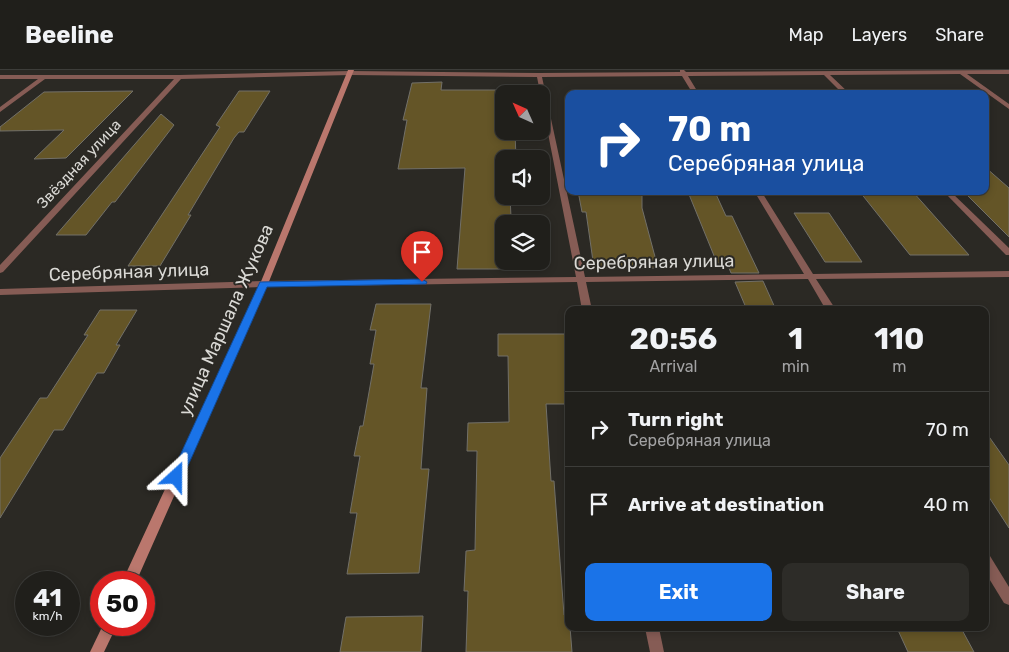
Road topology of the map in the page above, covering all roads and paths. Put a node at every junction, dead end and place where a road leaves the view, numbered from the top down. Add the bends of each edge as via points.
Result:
1 (52, 70) edge
2 (959, 71) edge
3 (351, 72) edge
4 (683, 72) edge
5 (824, 72) edge
6 (1009, 72) edge
7 (44, 76) junction
8 (179, 76) junction
9 (539, 76) junction
10 (0, 77) edge
11 (694, 90) edge
12 (843, 90) edge
13 (985, 90) edge
14 (989, 93) edge
15 (1009, 107) edge
16 (0, 110) edge
17 (759, 195) edge
18 (950, 195) edge
19 (1009, 254) edge
20 (0, 270) edge
21 (1009, 274) edge
22 (810, 277) junction
23 (581, 279) junction
24 (264, 284) junction
25 (0, 292) edge
26 (586, 306) edge
27 (828, 306) edge
28 (989, 566) edge
29 (134, 571) edge
30 (1009, 599) edge
31 (653, 631) edge
32 (105, 636) edge
33 (97, 652) edge
34 (657, 652) edge

1 - 7 street
2 - 5 street
2 - 6 street
2 - 13 street
3 - 8 street
3 - 9 street
3 - 24 main road, улица Маршала Жукова
4 - 5 street
4 - 9 street
4 - 11 street
5 - 12 street
7 - 8 street
7 - 10 street
7 - 16 street
8 - 20 street, Звёздная улица
9 - 23 street
14 - 15 street
17 - 22 street
18 - 19 street
21 - 22 street, Серебряная улица
22 - 23 street, Серебряная улица
22 - 27 street
23 - 24 street, Серебряная улица
23 - 26 street
24 - 25 street, Серебряная улица
24 - 29 main road, улица Маршала Жукова
28 - 30 street
31 - 34 street
32 - 33 main road

